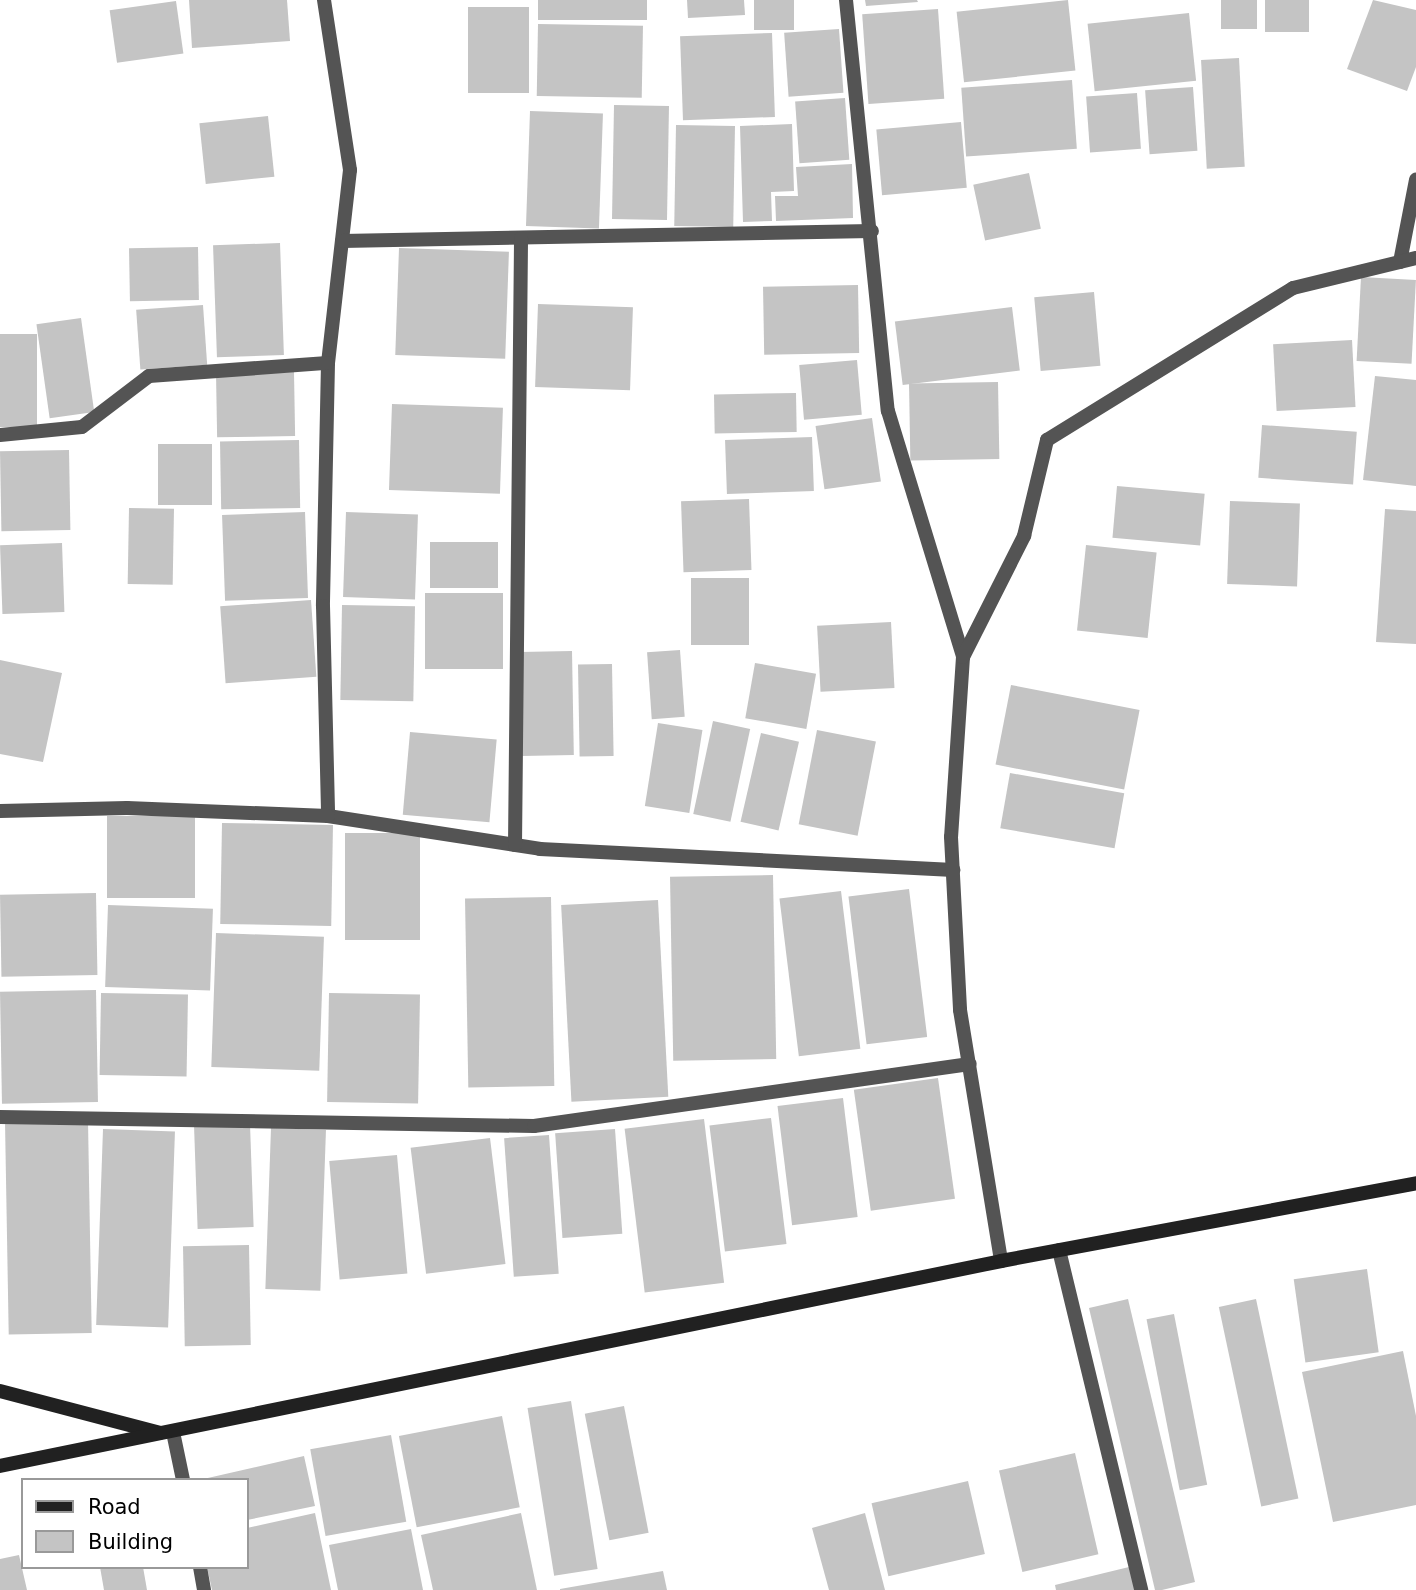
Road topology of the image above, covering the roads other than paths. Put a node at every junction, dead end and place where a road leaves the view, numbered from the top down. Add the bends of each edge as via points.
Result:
1 (324, 0) edge
2 (846, 0) edge
3 (1416, 180) edge
4 (872, 231) junction
5 (521, 238) junction
6 (342, 241) junction
7 (1416, 258) edge
8 (1400, 261) junction
9 (328, 363) junction
10 (0, 435) edge
11 (963, 657) junction
12 (0, 811) edge
13 (328, 816) junction
14 (515, 845) junction
15 (953, 870) junction
16 (970, 1064) junction
17 (0, 1117) edge
18 (1416, 1183) edge
19 (1059, 1250) junction
20 (1001, 1261) junction
21 (0, 1391) edge
22 (169, 1433) junction
23 (0, 1466) edge
24 (182, 1478) edge
25 (200, 1569) edge
26 (204, 1590) edge
27 (1141, 1590) edge

1 - 6 street via 350,170
2 - 4 street
3 - 8 street
4 - 5 street
4 - 11 street via 888,411
5 - 6 street
5 - 14 street
6 - 9 street
7 - 8 street
8 - 11 street via 1293,288 1047,440 1024,536
9 - 10 street via 149,376 82,427
9 - 13 street via 323,606
11 - 15 street
12 - 13 street via 127,808
13 - 14 street
14 - 15 street
15 - 16 street via 960,1010
16 - 17 street via 534,1126
16 - 20 street
18 - 19 main road
19 - 20 main road
19 - 27 street
20 - 22 main road
21 - 22 main road
22 - 23 main road
22 - 24 street
25 - 26 street

